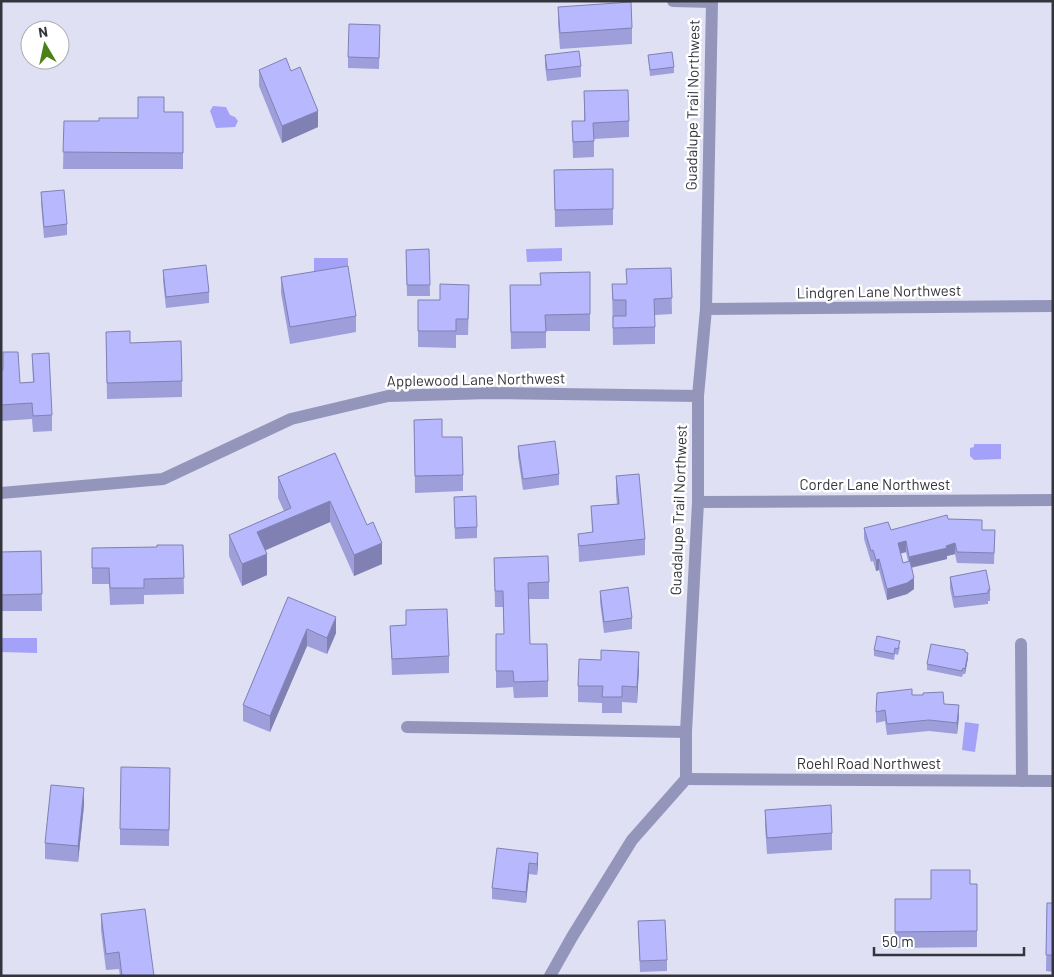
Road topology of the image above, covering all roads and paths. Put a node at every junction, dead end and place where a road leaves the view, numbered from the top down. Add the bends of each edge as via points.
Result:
1 (673, 1) edge
2 (712, 1) edge
3 (1053, 306) edge
4 (706, 309) junction
5 (698, 396) junction
6 (1, 493) edge
7 (1053, 500) edge
8 (698, 502) junction
9 (1021, 644) dead end
10 (407, 727) dead end
11 (686, 732) junction
12 (686, 779) junction
13 (1022, 781) junction
14 (1053, 781) edge
15 (550, 976) edge

1 - 2 street
2 - 4 street, Guadalupe Trail Northwest
3 - 4 street, Lindgren Lane Northwest
4 - 5 street, Guadalupe Trail Northwest
5 - 6 street, Applewood Lane Northwest via 489,393 388,396 291,419 163,479
5 - 8 street, Guadalupe Trail Northwest
7 - 8 street, Corder Lane Northwest
8 - 11 street, Guadalupe Trail Northwest
9 - 13 street
10 - 11 street
11 - 12 street, Guadalupe Trail Northwest
12 - 13 street, Roehl Road Northwest
12 - 15 street via 632,840
13 - 14 street, Roehl Road Northwest

